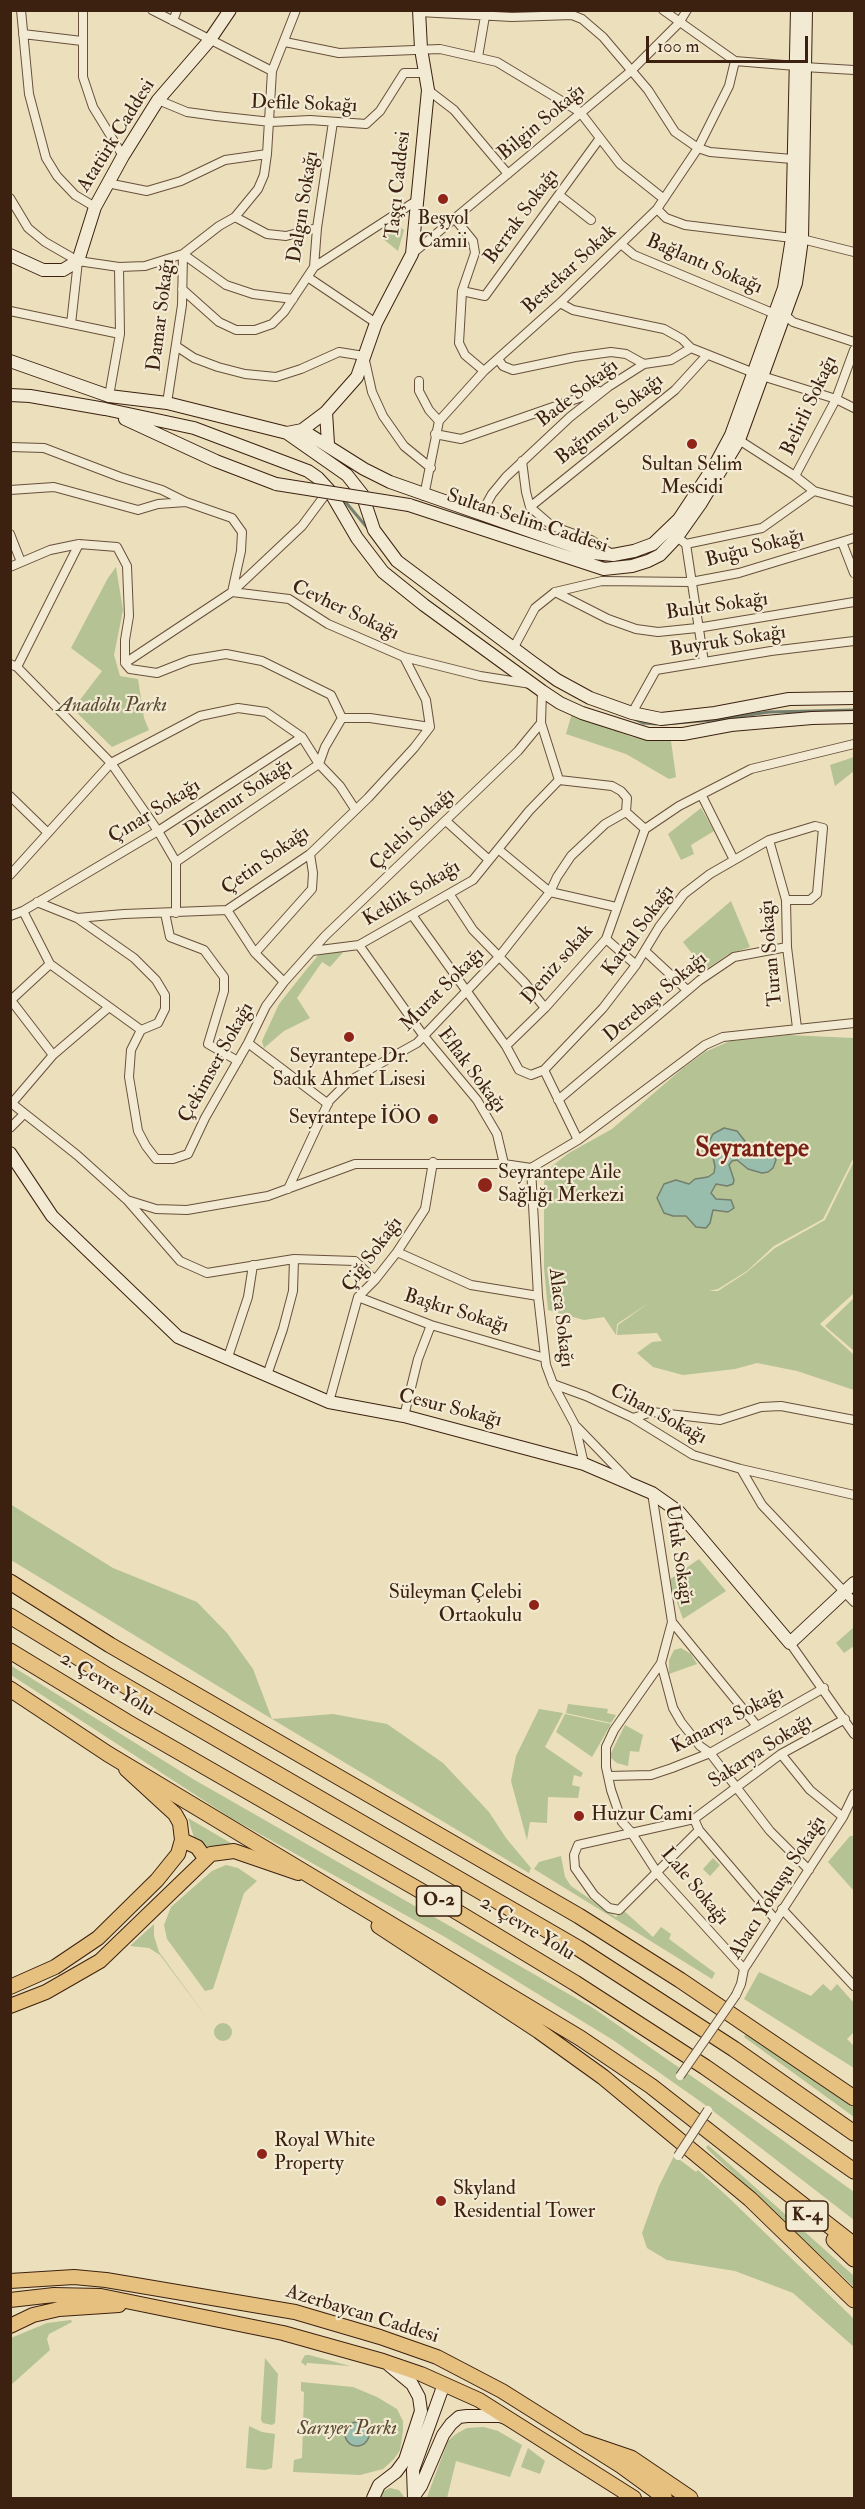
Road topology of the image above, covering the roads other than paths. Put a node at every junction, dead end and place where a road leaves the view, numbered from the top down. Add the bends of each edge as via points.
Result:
1 (21, 10) edge
2 (83, 10) edge
3 (152, 10) edge
4 (177, 10) edge
5 (230, 10) edge
6 (296, 10) edge
7 (663, 10) edge
8 (687, 10) edge
9 (797, 10) edge
10 (806, 10) edge
11 (419, 11) edge
12 (485, 16) junction
13 (173, 21) junction
14 (679, 23) junction
15 (23, 34) junction
16 (208, 40) junction
17 (82, 41) junction
18 (285, 42) junction
19 (421, 49) junction
20 (478, 57) junction
21 (735, 61) junction
22 (800, 66) junction
23 (855, 70) edge
24 (272, 71) junction
25 (632, 71) junction
26 (424, 73) junction
27 (428, 90) junction
28 (158, 100) junction
29 (580, 112) junction
30 (271, 122) junction
31 (333, 122) junction
32 (600, 138) junction
33 (698, 148) junction
34 (267, 154) junction
35 (123, 156) junction
36 (798, 158) junction
37 (508, 174) junction
38 (107, 183) junction
39 (559, 195) junction
40 (10, 198) edge
41 (664, 199) junction
42 (416, 201) junction
43 (95, 207) junction
44 (657, 209) junction
45 (235, 217) junction
46 (455, 219) junction
47 (591, 219) dead end
48 (317, 228) junction
49 (797, 239) junction
50 (622, 244) junction
51 (855, 252) edge
52 (183, 254) junction
53 (412, 254) junction
54 (10, 255) edge
55 (78, 261) junction
56 (120, 267) junction
57 (314, 267) junction
58 (309, 278) junction
59 (182, 289) junction
60 (462, 291) junction
61 (293, 299) junction
62 (560, 303) junction
63 (10, 311) edge
64 (780, 314) junction
65 (376, 323) junction
66 (71, 324) junction
67 (120, 334) junction
68 (855, 342) edge
69 (176, 346) junction
70 (691, 348) junction
71 (855, 350) edge
72 (707, 355) junction
73 (364, 356) junction
74 (498, 359) junction
75 (10, 361) edge
76 (644, 364) junction
77 (484, 371) junction
78 (758, 375) junction
79 (419, 381) dead end
80 (608, 387) junction
81 (10, 395) edge
82 (109, 396) junction
83 (836, 399) junction
84 (167, 403) junction
85 (855, 408) edge
86 (105, 410) junction
87 (326, 412) junction
88 (439, 421) junction
89 (302, 430) junction
90 (287, 433) junction
91 (435, 434) junction
92 (735, 438) junction
93 (328, 444) junction
94 (10, 447) edge
95 (522, 461) junction
96 (431, 468) junction
97 (795, 476) junction
98 (10, 490) edge
99 (329, 490) junction
100 (814, 491) junction
101 (424, 496) junction
102 (186, 502) junction
103 (855, 502) edge
104 (530, 507) junction
105 (481, 514) junction
106 (10, 534) edge
107 (855, 538) edge
108 (682, 540) junction
109 (842, 542) junction
110 (79, 544) junction
111 (612, 555) junction
112 (21, 562) junction
113 (10, 567) edge
114 (855, 573) edge
115 (691, 582) junction
116 (232, 592) junction
117 (436, 592) junction
118 (555, 592) junction
119 (855, 602) edge
120 (424, 605) junction
121 (698, 628) junction
122 (855, 641) edge
123 (514, 647) junction
124 (404, 657) junction
125 (704, 662) junction
126 (125, 663) junction
127 (14, 666) edge
128 (512, 669) junction
129 (538, 687) junction
130 (855, 698) edge
131 (632, 713) junction
132 (855, 717) edge
133 (342, 718) junction
134 (541, 723) junction
135 (429, 727) junction
136 (303, 737) junction
137 (855, 744) edge
138 (111, 763) junction
139 (320, 764) junction
140 (559, 780) junction
141 (10, 796) edge
142 (702, 796) junction
143 (355, 809) junction
144 (626, 812) junction
145 (446, 821) junction
146 (645, 829) junction
147 (158, 831) junction
148 (48, 833) junction
149 (769, 840) junction
150 (498, 849) junction
151 (310, 854) junction
152 (489, 860) junction
153 (734, 860) junction
154 (176, 862) junction
155 (10, 875) edge
156 (550, 892) junction
157 (450, 895) junction
158 (786, 900) junction
159 (37, 902) junction
160 (616, 907) junction
161 (228, 910) junction
162 (24, 911) junction
163 (165, 913) junction
164 (176, 913) junction
165 (412, 915) junction
166 (10, 916) edge
167 (77, 918) junction
168 (606, 939) junction
169 (359, 945) junction
170 (787, 947) junction
171 (312, 951) junction
172 (645, 951) junction
173 (255, 953) junction
174 (498, 958) junction
175 (50, 964) junction
176 (636, 965) junction
177 (284, 982) junction
178 (465, 990) junction
179 (687, 990) junction
180 (11, 999) edge
181 (108, 1008) junction
182 (545, 1008) junction
183 (855, 1023) edge
184 (797, 1028) junction
185 (141, 1030) junction
186 (423, 1035) junction
187 (248, 1044) junction
188 (506, 1046) junction
189 (53, 1055) junction
190 (238, 1061) junction
191 (544, 1070) junction
192 (558, 1100) junction
193 (11, 1103) edge
194 (328, 1104) junction
195 (24, 1113) junction
196 (10, 1128) edge
197 (578, 1140) junction
198 (10, 1152) edge
199 (433, 1162) junction
200 (504, 1164) junction
201 (531, 1168) junction
202 (288, 1189) junction
203 (127, 1200) junction
204 (397, 1252) junction
205 (294, 1259) junction
206 (253, 1265) junction
207 (375, 1280) junction
208 (538, 1296) junction
209 (358, 1297) junction
210 (430, 1325) junction
211 (545, 1358) junction
212 (227, 1360) junction
213 (267, 1375) junction
214 (553, 1384) junction
215 (329, 1402) junction
216 (404, 1416) junction
217 (633, 1418) junction
218 (855, 1420) edge
219 (575, 1425) junction
220 (584, 1464) junction
221 (741, 1469) junction
222 (633, 1484) junction
223 (652, 1492) junction
224 (854, 1493) edge
225 (10, 1582) edge
226 (850, 1587) edge
227 (855, 1602) edge
228 (10, 1616) edge
229 (672, 1622) junction
230 (790, 1643) junction
231 (10, 1650) edge
232 (661, 1663) junction
233 (824, 1688) junction
234 (10, 1689) edge
235 (845, 1719) junction
236 (757, 1726) junction
237 (855, 1734) edge
238 (710, 1753) junction
239 (108, 1754) junction
240 (782, 1754) junction
241 (608, 1776) junction
242 (736, 1786) junction
243 (854, 1800) edge
244 (843, 1817) junction
245 (694, 1819) junction
246 (699, 1830) junction
247 (631, 1832) junction
248 (182, 1840) junction
249 (205, 1858) junction
250 (809, 1870) junction
251 (658, 1874) junction
252 (312, 1877) junction
253 (348, 1898) junction
254 (782, 1909) junction
255 (776, 1919) junction
256 (744, 1969) junction
257 (855, 1986) edge
258 (10, 1988) edge
259 (10, 2006) edge
260 (680, 2076) dead end
261 (855, 2098) edge
262 (708, 2110) dead end
263 (855, 2133) edge
264 (678, 2157) dead end
265 (855, 2171) edge
266 (761, 2173) junction
267 (855, 2245) edge
268 (855, 2259) edge
269 (10, 2281) edge
270 (10, 2300) edge
271 (855, 2300) edge
272 (136, 2304) junction
273 (10, 2326) edge
274 (437, 2357) junction
275 (383, 2361) junction
276 (444, 2384) junction
277 (509, 2419) junction
278 (584, 2442) junction
279 (387, 2480) junction
280 (414, 2498) edge
281 (373, 2499) edge
282 (634, 2499) edge
283 (665, 2499) edge
284 (690, 2499) edge

1 - 15 street
2 - 17 street
3 - 13 street
4 - 13 street
5 - 16 main road, Atatürk Caddesi
6 - 18 street
7 - 14 street
8 - 14 street, Bilgin Sokağı
9 - 22 main road, Sultan Selim Caddesi
10 - 22 main road, Sultan Selim Caddesi
11 - 12 street
11 - 19 main road, Taşçı Caddesi
12 - 20 street
12 - 25 street via 572,15 603,37
13 - 16 street
14 - 21 street
14 - 25 street, Bilgin Sokağı
15 - 17 street
15 - 43 street via 29,94 46,158 75,195
16 - 24 street
16 - 28 main road, Atatürk Caddesi
17 - 35 street via 83,77 93,107
18 - 19 street via 339,53
18 - 24 street
19 - 20 street
19 - 26 main road, Taşçı Caddesi
20 - 29 street via 497,63
21 - 22 street
21 - 33 street, Bestekar Sokak via 729,86
22 - 23 street
22 - 36 main road, Sultan Selim Caddesi
24 - 30 street, Damar Sokağı
25 - 29 street, Bilgin Sokağı
25 - 33 street via 675,132
26 - 27 main road, Taşçı Caddesi
26 - 31 street, Defile Sokağı via 404,73 380,111 366,124
27 - 37 street via 454,110
27 - 42 main road, Taşçı Caddesi
28 - 30 street, Defile Sokağı via 187,112
28 - 35 main road, Atatürk Caddesi
29 - 32 street
29 - 37 street, Bilgin Sokağı
30 - 31 street, Defile Sokağı
30 - 34 street, Damar Sokağı
31 - 48 street, Dalgın Sokağı
32 - 39 street, Berrak Sokağı
32 - 41 street via 620,164
33 - 36 street
33 - 41 street, Bestekar Sokak
34 - 38 street via 225,160 181,181 147,191
34 - 45 street, Damar Sokağı via 258,189
35 - 38 main road, Atatürk Caddesi
36 - 49 main road, Sultan Selim Caddesi
37 - 46 street, Bilgin Sokağı
38 - 43 main road, Atatürk Caddesi
39 - 47 street
39 - 60 street, Berrak Sokağı via 485,296
40 - 55 street via 28,228
41 - 44 street, Bestekar Sokak
42 - 53 main road, Taşçı Caddesi
42 - 57 street
43 - 55 main road, Atatürk Caddesi
44 - 49 street via 666,218 685,225
44 - 50 street, Bestekar Sokak
45 - 48 street via 267,234 286,236
45 - 52 street, Damar Sokağı
46 - 53 street, Bilgin Sokağı
46 - 60 street via 473,241 475,253
48 - 57 street, Dalgın Sokağı
49 - 51 street
49 - 64 main road, Sultan Selim Caddesi
50 - 62 street, Bestekar Sokak
50 - 64 street, Bağlantı Sokağı via 634,255
52 - 56 street via 146,266
52 - 59 street, Damar Sokağı
52 - 61 street via 226,285 253,294
53 - 65 main road, Taşçı Caddesi
54 - 55 main road via 43,270 63,270
55 - 56 street
55 - 66 street
56 - 67 street
57 - 58 street, Dalgın Sokağı
58 - 61 street, Dalgın Sokağı
58 - 65 street
59 - 61 street, Dalgın Sokağı via 219,322 236,330 255,330 272,324
59 - 69 street, Damar Sokağı
60 - 77 street via 459,344 465,355
62 - 70 street via 573,310 664,329
62 - 74 street, Bestekar Sokak
63 - 66 street
64 - 68 street, Bağlantı Sokağı
64 - 78 main road, Sultan Selim Caddesi
65 - 73 main road, Taşçı Caddesi
66 - 67 street
67 - 82 street
69 - 73 street via 218,367 276,377 339,352
69 - 84 street, Damar Sokağı
70 - 72 street
70 - 76 street, Bade Sokağı via 671,360
71 - 83 street, Belirli Sokağı
72 - 78 street
72 - 104 street, Bağımsız Sokağı via 675,390
73 - 87 main road, Taşçı Caddesi via 357,377
73 - 96 street via 372,392 383,416 404,446
74 - 76 street via 513,370 611,352 626,354
74 - 77 street, Bestekar Sokak
75 - 82 main road
76 - 80 street, Bade Sokağı
77 - 88 street, Bestekar Sokak
78 - 83 street
78 - 92 main road, Sultan Selim Caddesi
79 - 88 street via 419,391
80 - 91 street via 461,439
80 - 95 street, Bade Sokağı
81 - 86 main road
82 - 84 main road
83 - 85 street
83 - 97 street, Belirli Sokağı
84 - 90 main road
86 - 99 main road via 194,428 308,471
86 - 108 main road, Sultan Selim Caddesi, bridge via 276,484 409,505 604,569 648,561
87 - 89 main road, Taşçı Caddesi
87 - 93 main road
88 - 91 street, Bestekar Sokak
89 - 90 main road
89 - 93 main road, Sultan Selim Caddesi
90 - 117 main road via 347,474 362,494 374,530 397,561
91 - 96 street, Bestekar Sokak
92 - 97 street
92 - 108 main road, Sultan Selim Caddesi
92 - 111 main road, Sultan Selim Caddesi via 667,531 653,544
93 - 101 main road, Sultan Selim Caddesi via 364,469
94 - 102 street via 44,448
95 - 104 street
95 - 105 street, Bade Sokağı via 498,485
96 - 101 street, Bestekar Sokak
97 - 100 street
98 - 102 street via 54,487 138,510
99 - 116 street via 302,526
99 - 120 main road via 357,538 383,572
100 - 103 street
100 - 108 street via 762,528
101 - 105 main road, Sultan Selim Caddesi
102 - 116 street via 232,518 242,532
104 - 111 street via 552,526 591,540
105 - 111 main road, Sultan Selim Caddesi via 593,553
106 - 112 street
107 - 109 street, Buğu Sokağı
108 - 115 street
109 - 114 street
109 - 115 street, Buğu Sokağı via 739,573
110 - 112 street
110 - 126 street via 117,547 127,566 129,616
110 - 127 street
112 - 113 street
115 - 118 street, Buğu Sokağı via 602,581
115 - 121 street
116 - 124 street, Cevher Sokağı via 289,599 328,624
116 - 126 street
117 - 120 main road
117 - 123 main road
118 - 121 street, Bulut Sokağı via 636,629 658,632
118 - 123 street via 535,608
119 - 121 street, Bulut Sokağı
120 - 128 main road
121 - 125 street
122 - 125 street, Buyruk Sokağı
123 - 128 main road
123 - 131 main road via 557,680 590,698
124 - 129 street, Cevher Sokağı
124 - 135 street via 426,700
125 - 131 street, Buyruk Sokağı via 656,670
126 - 133 street via 138,672 158,673 190,660 226,654 262,661 331,695
127 - 138 street
128 - 129 main road
129 - 132 main road via 582,713 648,734
129 - 134 street
130 - 131 main road via 789,699 687,718
133 - 135 street
133 - 139 street
134 - 140 street
134 - 145 street, Çelebi Sokağı via 491,779
135 - 143 street, Çetin Sokağı
136 - 138 street via 266,712 238,708 200,716
136 - 139 street
136 - 147 street, Çınar Sokağı
137 - 142 street via 751,769
138 - 147 street
138 - 148 street
139 - 143 street
139 - 154 street, Didenur Sokağı
140 - 144 street via 612,786 627,798
140 - 150 street, Keklik Sokağı
141 - 148 street
142 - 146 street
142 - 153 street
143 - 151 street, Çetin Sokağı
144 - 146 street
144 - 156 street, Murat Sokağı via 605,824 571,856
145 - 152 street
145 - 171 street, Çelebi Sokağı
146 - 160 street, Deniz sokak
147 - 154 street
147 - 159 street, Çınar Sokağı
148 - 155 street
149 - 153 street, Kartal Sokağı
149 - 158 street, Turan Sokağı
149 - 158 street, Kartal Sokağı via 815,826 823,828 817,894 810,900
150 - 152 street, Keklik Sokağı
150 - 156 street
151 - 161 street, Çetin Sokağı
151 - 173 street via 312,889
152 - 157 street, Keklik Sokağı via 473,880
153 - 172 street, Kartal Sokağı via 684,894
154 - 164 street
156 - 160 street
156 - 174 street, Murat Sokağı
157 - 165 street, Keklik Sokağı
157 - 174 street
158 - 170 street, Turan Sokağı
159 - 162 street, Çınar Sokağı
159 - 167 street, Çetin Sokağı
160 - 168 street, Deniz sokak
161 - 164 street, Çetin Sokağı
161 - 173 street
162 - 166 street
162 - 175 street
163 - 164 street, Çetin Sokağı
163 - 167 street, Çetin Sokağı
163 - 190 street via 170,937 204,950 224,977 224,991 208,1044
165 - 169 street, Keklik Sokağı
165 - 178 street
167 - 185 street via 134,958 165,995 165,1009 158,1023
168 - 176 street
168 - 182 street, Deniz sokak
169 - 171 street, Keklik Sokağı
169 - 186 street, Eflak Sokağı
170 - 179 street, Derebaşı Sokağı via 734,957
170 - 184 street, Turan Sokağı
171 - 177 street, Çelebi Sokağı
172 - 176 street, Kartal Sokağı
172 - 179 street
173 - 177 street
174 - 178 street, Murat Sokağı
174 - 182 street
175 - 180 street
175 - 181 street
176 - 191 street, Kartal Sokağı via 603,1008
177 - 187 street, Çekimser Sokağı via 266,1006
178 - 186 street, Murat Sokağı
178 - 188 street
179 - 192 street, Derebaşı Sokağı
180 - 189 street
181 - 185 street
181 - 189 street
182 - 188 street, Deniz sokak
183 - 184 street
184 - 197 street via 723,1037 705,1045
185 - 190 street, Çekimser Sokağı via 131,1050 129,1077 138,1131 156,1159 188,1154
186 - 194 street, Murat Sokağı via 349,1081
186 - 200 street, Eflak Sokağı via 477,1100 497,1134
187 - 190 street, Çekimser Sokağı
187 - 194 street
188 - 191 street via 519,1070 531,1075
189 - 193 street
191 - 192 street
192 - 197 street
193 - 195 street
194 - 202 street, Murat Sokağı
195 - 196 street
195 - 203 street
197 - 201 street
198 - 212 main road, Cesur Sokağı via 52,1216 178,1337
199 - 200 street
199 - 202 street via 356,1164
199 - 204 street, Çiğ Sokağı via 425,1209
200 - 201 street
201 - 208 street, Alaca Sokağı
202 - 203 street via 187,1210 156,1209
203 - 206 street via 180,1261 207,1273
204 - 207 street, Çiğ Sokağı
204 - 208 street via 471,1285
205 - 206 street
205 - 207 street via 355,1261
205 - 213 street via 293,1291
206 - 212 street via 248,1297
207 - 209 street, Çiğ Sokağı
208 - 211 street, Alaca Sokağı
209 - 210 street, Başkır Sokağı
209 - 215 street, Çiğ Sokağı
210 - 211 street, Başkır Sokağı
210 - 216 street
211 - 214 street, Alaca Sokağı
212 - 213 main road, Cesur Sokağı
213 - 215 main road, Cesur Sokağı
214 - 217 street, Cihan Sokağı
214 - 219 street, Alaca Sokağı
215 - 216 main road, Cesur Sokağı
216 - 220 main road, Cesur Sokağı
217 - 218 street via 652,1412 720,1420 761,1407 781,1406
217 - 221 street, Cihan Sokağı via 693,1455
219 - 220 street, Alaca Sokağı
219 - 222 street
220 - 222 main road, Cesur Sokağı
221 - 224 street, Cihan Sokağı
221 - 226 street via 762,1505
222 - 223 main road, Cesur Sokağı
223 - 229 street, Ufuk Sokağı
223 - 230 main road, Cesur Sokağı via 679,1512
225 - 261 highway via 110,1645 570,1911
226 - 227 street
226 - 230 main road
228 - 263 highway, 2. Çevre Yolu / O-2 via 569,1943 734,2049
229 - 232 street, Ufuk Sokağı
229 - 236 street, Ufuk Sokağı
230 - 233 street, Cesur Sokağı
231 - 265 highway, 2. Çevre Yolu / O-2 via 539,1961 661,2038
232 - 238 street via 673,1708 700,1746
232 - 241 street, Lale Sokağı via 614,1730 604,1756
233 - 235 street, Cesur Sokağı
233 - 236 street, Kanarya Sokağı
234 - 239 highway
235 - 237 street, Cesur Sokağı
235 - 240 street, Sakarya Sokağı
236 - 238 street, Kanarya Sokağı
238 - 241 street, Kanarya Sokağı via 651,1775
238 - 242 street
239 - 248 main road via 175,1814
239 - 252 highway
240 - 242 street, Sakarya Sokağı
240 - 244 street via 810,1790
241 - 247 street, Lale Sokağı via 622,1822
242 - 245 street, Sakarya Sokağı
242 - 250 street via 770,1831
243 - 244 street, Abacı Yokuşu Sokağı
244 - 250 street, Abacı Yokuşu Sokağı
245 - 246 street
245 - 247 street, Sakarya Sokağı
246 - 251 street, Sakarya Sokağı
246 - 255 street
247 - 251 street, Lale Sokağı
247 - 251 street, Sakarya Sokağı via 579,1845 574,1855 575,1868 594,1895 609,1908 619,1910
248 - 249 main road via 197,1847
248 - 258 main road via 171,1863 107,1931 55,1967
249 - 252 main road via 234,1851
249 - 259 main road via 100,1961 54,1989
250 - 254 street, Abacı Yokuşu Sokağı
251 - 256 street, Lale Sokağı
252 - 253 highway
253 - 266 highway via 614,2060
253 - 271 highway via 403,1944 603,2077 750,2199
254 - 255 street, Abacı Yokuşu Sokağı
254 - 257 street
255 - 256 street, Abacı Yokuşu Sokağı
256 - 260 street, Abacı Yokuşu Sokağı, bridge via 736,1995
262 - 264 street, bridge
266 - 267 highway
266 - 268 highway, K-4
269 - 274 main road, Azerbaycan Caddesi via 74,2277 232,2300 295,2312
270 - 272 main road, Azerbaycan Caddesi via 76,2294
272 - 273 main road via 59,2309
272 - 275 main road, Azerbaycan Caddesi via 283,2333
274 - 276 main road via 444,2365
274 - 278 main road, Azerbaycan Caddesi via 502,2391
275 - 276 main road, Azerbaycan Caddesi
275 - 279 main road via 412,2384 421,2411 405,2460
276 - 277 main road, Azerbaycan Caddesi
276 - 280 main road via 413,2470
277 - 280 main road via 459,2417 443,2435
277 - 282 main road, Azerbaycan Caddesi
278 - 283 main road, Azerbaycan Caddesi
278 - 284 highway via 631,2458
279 - 280 main road via 405,2483
279 - 281 main road via 379,2485

